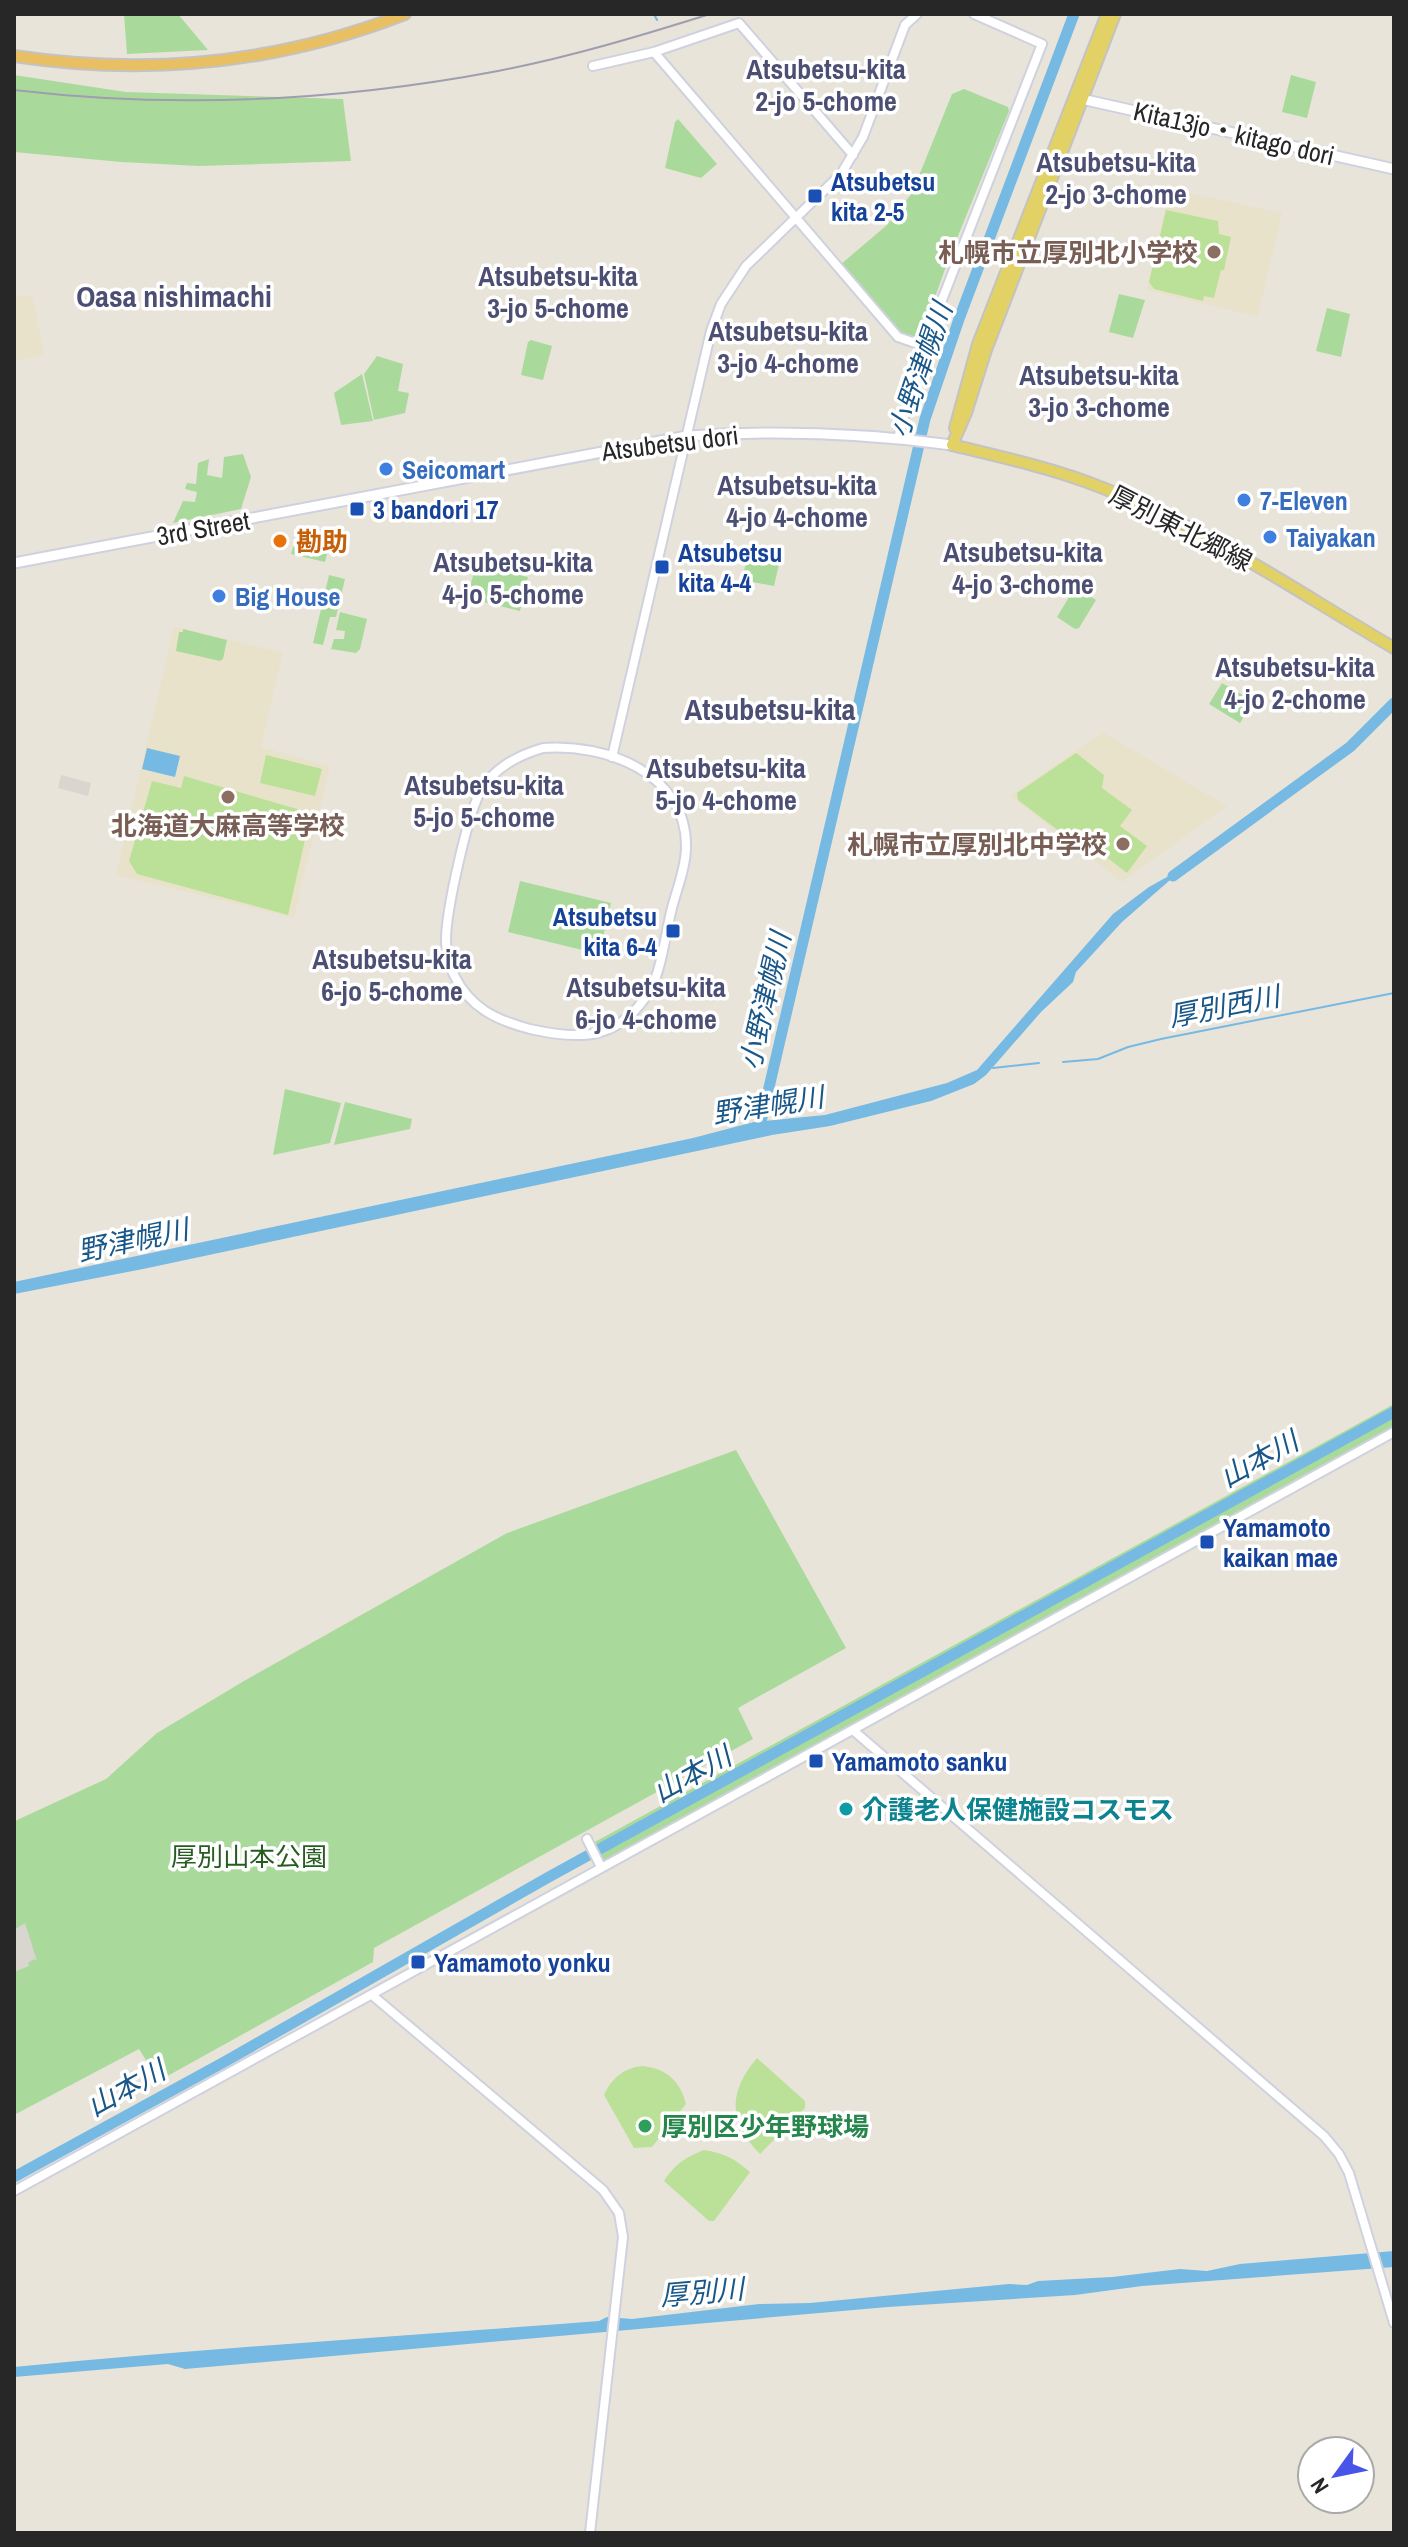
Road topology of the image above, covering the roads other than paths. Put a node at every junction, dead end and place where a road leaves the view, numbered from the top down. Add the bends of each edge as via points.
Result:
1 (405, 14) edge
2 (974, 14) edge
3 (1107, 14) edge
4 (1115, 14) edge
5 (913, 16) edge
6 (654, 52) junction
7 (14, 56) edge
8 (593, 66) dead end
9 (1078, 98) junction
10 (853, 155) junction
11 (1394, 169) edge
12 (796, 219) junction
13 (924, 346) junction
14 (687, 436) junction
15 (903, 439) junction
16 (952, 445) junction
17 (391, 491) joint
18 (14, 563) edge
19 (1394, 648) edge
20 (612, 757) junction
21 (1394, 1432) edge
22 (854, 1731) junction
23 (588, 1841) dead end
24 (601, 1867) junction
25 (372, 1995) junction
26 (14, 2191) edge
27 (1394, 2323) edge
28 (590, 2533) edge

1 - 7 highway via 317,42 221,61 123,66
2 - 13 street via 1042,44
3 - 9 main road
4 - 9 main road
5 - 10 street
6 - 8 street
6 - 10 street via 739,23
6 - 12 street
9 - 11 main road, Kita13jo・kitago dori
9 - 16 main road via 978,344
10 - 12 street
12 - 13 street via 898,337
12 - 14 street via 746,266 721,304
13 - 15 street
14 - 15 main road, Atsubetsu dori via 802,432
14 - 17 main road, Atsubetsu dori
14 - 20 street
15 - 16 main road, Atsubetsu dori
16 - 19 main road, 厚別東北郷線 via 1027,463 1136,503 1204,535
17 - 18 main road, 3rd Street
20 - 20 street via 659,781 673,799 685,832 685,857 656,980 639,1008 594,1034 565,1037 505,1023 478,1008 465,993 446,948 446,926 478,794 508,762 543,748
21 - 22 street
22 - 24 street
22 - 27 street via 1314,2126 1349,2173
23 - 24 street
24 - 25 street
25 - 26 street
25 - 28 street via 603,2190 619,2213 623,2237 618,2293

